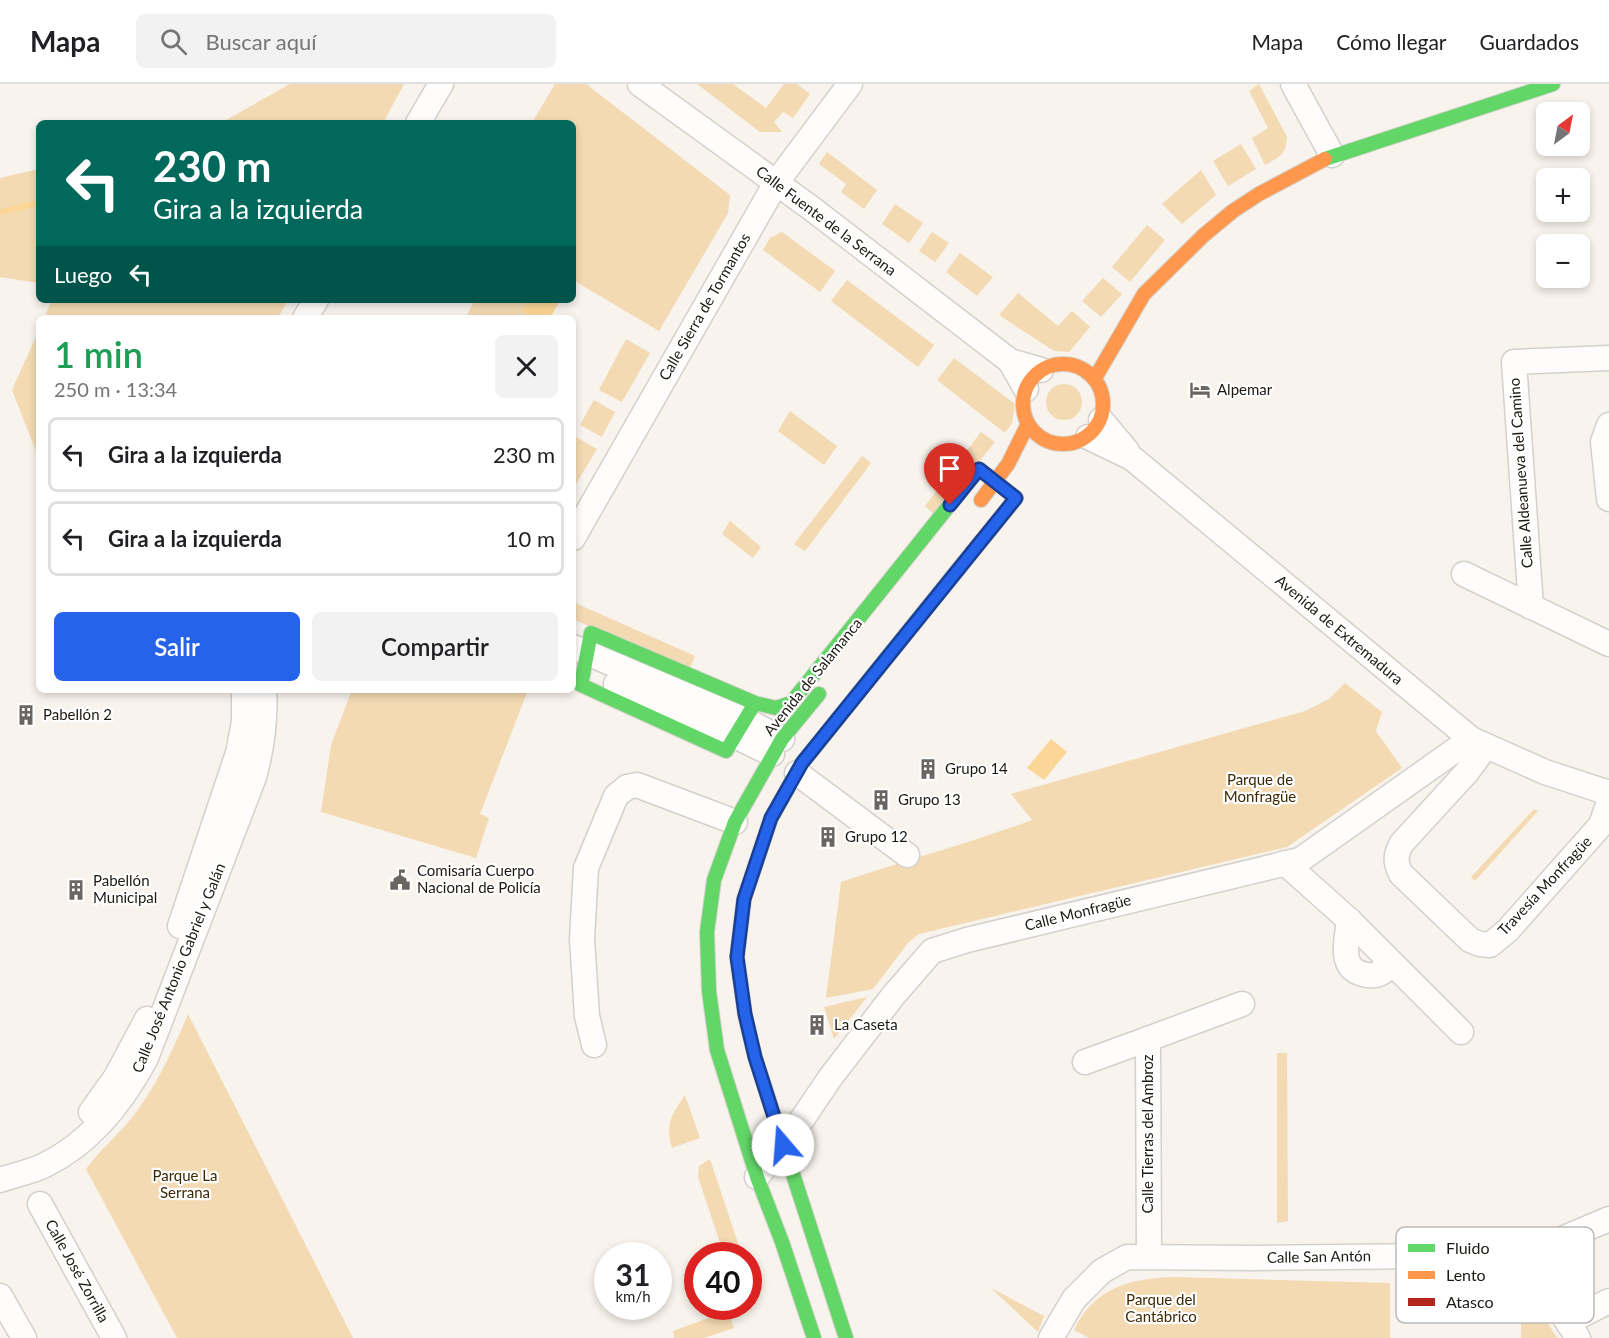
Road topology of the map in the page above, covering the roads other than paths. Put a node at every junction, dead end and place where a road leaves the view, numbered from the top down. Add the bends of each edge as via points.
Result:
1 (441, 84) edge
2 (640, 84) edge
3 (850, 84) edge
4 (1293, 84) edge
5 (1553, 84) edge
6 (420, 120) edge
7 (1332, 155) junction
8 (776, 183) junction
9 (1144, 294) junction
10 (1106, 334) dead end
11 (1609, 358) edge
12 (1010, 361) junction
13 (1041, 370) junction
14 (1095, 378) junction
15 (1026, 389) junction
16 (1028, 424) junction
17 (1609, 425) edge
18 (1094, 428) junction
19 (1036, 447) junction
20 (996, 482) junction
21 (1609, 499) edge
22 (974, 509) dead end
23 (576, 533) edge
24 (1464, 574) dead end
25 (1531, 607) junction
26 (1609, 644) edge
27 (579, 658) edge
28 (826, 686) dead end
29 (244, 693) edge
30 (264, 693) edge
31 (745, 719) junction
32 (1478, 743) junction
33 (777, 746) junction
34 (797, 773) junction
35 (1609, 793) edge
36 (1609, 802) edge
37 (735, 822) junction
38 (907, 855) dead end
39 (1285, 863) junction
40 (1349, 920) junction
41 (1385, 956) junction
42 (1242, 1004) dead end
43 (1461, 1032) dead end
44 (1148, 1040) junction
45 (594, 1045) dead end
46 (1085, 1062) dead end
47 (783, 1145) junction
48 (0, 1167) edge
49 (757, 1177) junction
50 (0, 1180) edge
51 (40, 1204) dead end
52 (1609, 1219) edge
53 (1590, 1227) edge
54 (1396, 1256) edge
55 (1149, 1257) junction
56 (0, 1296) edge
57 (1074, 1299) junction
58 (1609, 1301) edge
59 (1594, 1313) edge
60 (24, 1338) edge
61 (114, 1338) edge
62 (814, 1338) edge
63 (846, 1338) edge
64 (1051, 1338) edge
65 (1060, 1338) edge

1 - 6 street
2 - 8 street, Calle Fuente de la Serrana
3 - 8 street, Calle Sierra de Tormantos
4 - 7 street
5 - 7 main road
7 - 9 main road via 1233,211
8 - 12 street, Calle Fuente de la Serrana
8 - 23 street, Calle Sierra de Tormantos
9 - 10 main road
9 - 14 main road
11 - 25 street, Calle Aldeanueva del Camino via 1514,362
12 - 13 street
12 - 15 street
13 - 14 main road via 1079,361
13 - 15 main road
14 - 18 main road via 1104,398 1104,409
15 - 16 main road via 1023,413
16 - 19 main road via 1035,433
16 - 20 main road
17 - 21 street via 1603,441
18 - 19 main road via 1078,442
18 - 32 street, Avenida de Extremadura
19 - 20 main road
20 - 22 main road
20 - 31 main road via 979,469 790,703
20 - 34 main road via 1016,498
24 - 25 street
25 - 26 street
27 - 31 street
27 - 31 main road via 581,685 726,751
28 - 33 main road, Avenida de Salamanca
29 - 48 street, Calle José Antonio Gabriel y Galán via 238,753 146,1021 116,1077 87,1118 63,1140 32,1158
30 - 50 street, Calle José Antonio Gabriel y Galán via 262,748 254,777 131,1087 101,1123 69,1150 44,1165
31 - 33 street
32 - 35 street, Avenida de Extremadura via 1545,772
32 - 36 street, Travesía Monfragüe via 1467,772 1396,853 1401,874 1470,940 1490,945 1508,930 1601,825
32 - 39 street, Calle Monfragüe via 1300,860
33 - 37 main road, Avenida de Salamanca
34 - 38 street
34 - 47 main road via 771,818 747,889 737,957 745,1014
37 - 45 street via 637,785 616,796 586,868 582,939 587,1016
37 - 49 main road, Avenida de Salamanca via 714,880 707,932 708,991 717,1050
39 - 40 street
39 - 47 street, Calle Monfragüe via 932,951 886,1005
40 - 41 street
40 - 41 street via 1346,956 1351,968 1379,975 1385,970
41 - 43 street
42 - 44 street, Calle Tierras del Ambroz
44 - 46 street
44 - 55 street, Calle Tierras del Ambroz
47 - 49 street, Calle Monfragüe
47 - 63 main road
49 - 62 main road, Avenida de Salamanca
51 - 61 street, Calle José Zorrilla
52 - 53 street, Calle San Antón
54 - 55 street, Calle San Antón
55 - 57 street, Calle San Antón via 1127,1257 1102,1271
56 - 60 street
57 - 64 street, Calle San Antón
57 - 65 street, Calle San Antón
58 - 59 street

